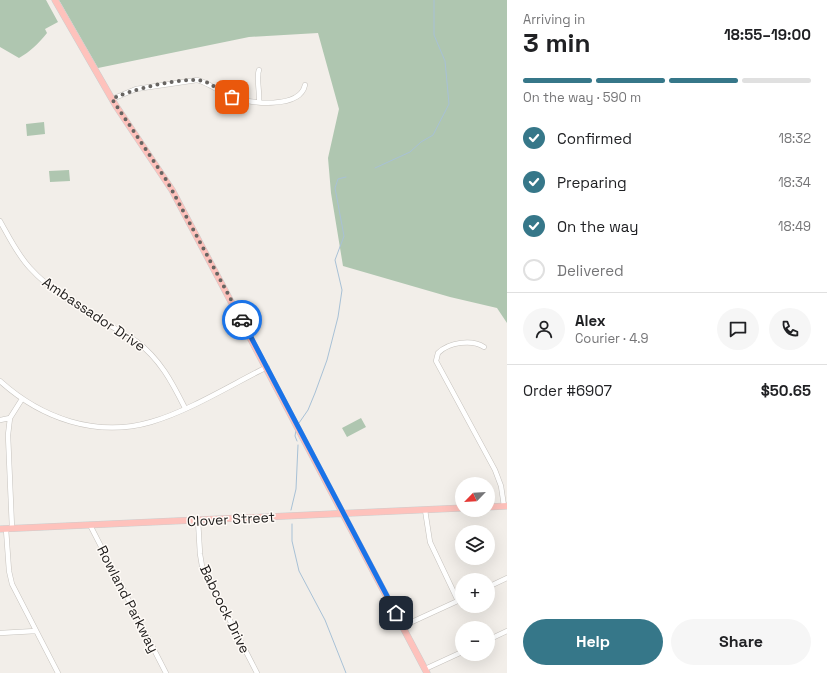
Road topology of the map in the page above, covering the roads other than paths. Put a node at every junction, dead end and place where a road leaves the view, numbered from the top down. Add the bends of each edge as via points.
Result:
1 (55, 0) edge
2 (259, 70) dead end
3 (305, 85) dead end
4 (112, 99) junction
5 (259, 102) junction
6 (0, 221) edge
7 (484, 347) dead end
8 (267, 366) junction
9 (0, 381) edge
10 (22, 399) junction
11 (184, 408) junction
12 (10, 418) junction
13 (0, 420) edge
14 (506, 506) edge
15 (495, 507) edge
16 (455, 508) edge
17 (425, 510) junction
18 (344, 514) junction
19 (198, 520) junction
20 (90, 525) junction
21 (6, 528) edge
22 (507, 578) edge
23 (495, 584) edge
24 (455, 590) edge
25 (455, 602) edge
26 (403, 626) junction
27 (36, 631) junction
28 (507, 631) edge
29 (0, 633) edge
30 (495, 637) edge
31 (455, 656) edge
32 (426, 671) edge
33 (58, 673) edge
34 (166, 673) edge
35 (257, 673) edge

1 - 4 main road
2 - 5 street
3 - 5 street via 301,94 291,100
4 - 5 street via 136,89 197,80 210,84 232,97
4 - 8 main road via 172,190
6 - 11 street, Ambassador Drive via 16,249 35,273 54,290 148,351 169,378
7 - 14 street via 470,342 448,347 438,352 436,361 495,470
8 - 11 street
8 - 18 main road
9 - 10 street
10 - 11 street via 60,419 103,428 144,424
10 - 12 street
12 - 13 street
12 - 21 street
14 - 15 main road
16 - 17 main road, Clover Street
17 - 18 main road, Clover Street
17 - 24 street via 430,542
18 - 19 main road, Clover Street
18 - 26 main road
19 - 20 main road, Clover Street
19 - 35 street, Babcock Drive via 202,566
20 - 21 main road, Clover Street
20 - 34 street, Rowland Parkway
21 - 27 street via 12,584
22 - 23 street
25 - 26 street
26 - 32 main road
27 - 29 street
27 - 33 street
28 - 30 street
31 - 32 street

